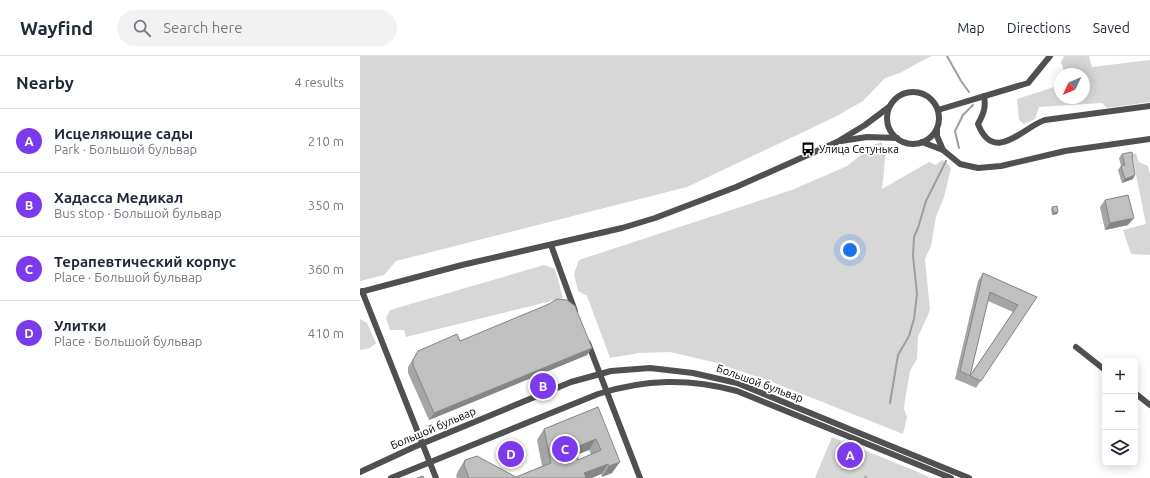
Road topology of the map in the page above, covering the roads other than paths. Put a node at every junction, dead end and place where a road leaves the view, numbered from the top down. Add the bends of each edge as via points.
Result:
1 (1050, 56) edge
2 (984, 96) junction
3 (1150, 106) edge
4 (889, 107) junction
5 (938, 110) junction
6 (937, 129) junction
7 (897, 138) junction
8 (1150, 139) edge
9 (837, 142) junction
10 (922, 142) junction
11 (943, 150) junction
12 (551, 245) junction
13 (361, 292) edge
14 (578, 319) edge
15 (586, 339) edge
16 (1076, 347) dead end
17 (1102, 368) edge
18 (600, 373) junction
19 (607, 391) junction
20 (1136, 394) edge
21 (1150, 405) edge
22 (422, 443) junction
23 (430, 462) junction
24 (360, 472) edge
25 (391, 478) edge
26 (436, 478) edge
27 (640, 478) edge
28 (951, 478) edge
29 (969, 478) edge

1 - 2 street via 1028,83
2 - 3 street via 986,106 978,124 988,140 997,142 1010,141 1045,120
2 - 5 street
4 - 5 street via 900,96 914,92 929,97
4 - 7 street via 888,123
4 - 9 street via 865,126
5 - 6 street
6 - 10 street
6 - 11 street
7 - 9 street via 868,137
7 - 10 street via 911,143
8 - 11 street via 1064,151 1001,166 978,168 960,164
9 - 12 street via 690,206 622,228
10 - 11 street
12 - 13 street
12 - 14 street
13 - 22 street
15 - 18 street
16 - 17 street
18 - 19 street
18 - 22 street, Большой бульвар via 571,382
18 - 29 street, Большой бульвар via 650,368 713,376 772,397
19 - 23 street, Большой бульвар
19 - 27 street
19 - 28 street, Большой бульвар via 632,384 672,381 715,385 771,403
20 - 21 street
22 - 23 street
22 - 24 street, Большой бульвар
23 - 25 street, Большой бульвар
23 - 26 street

